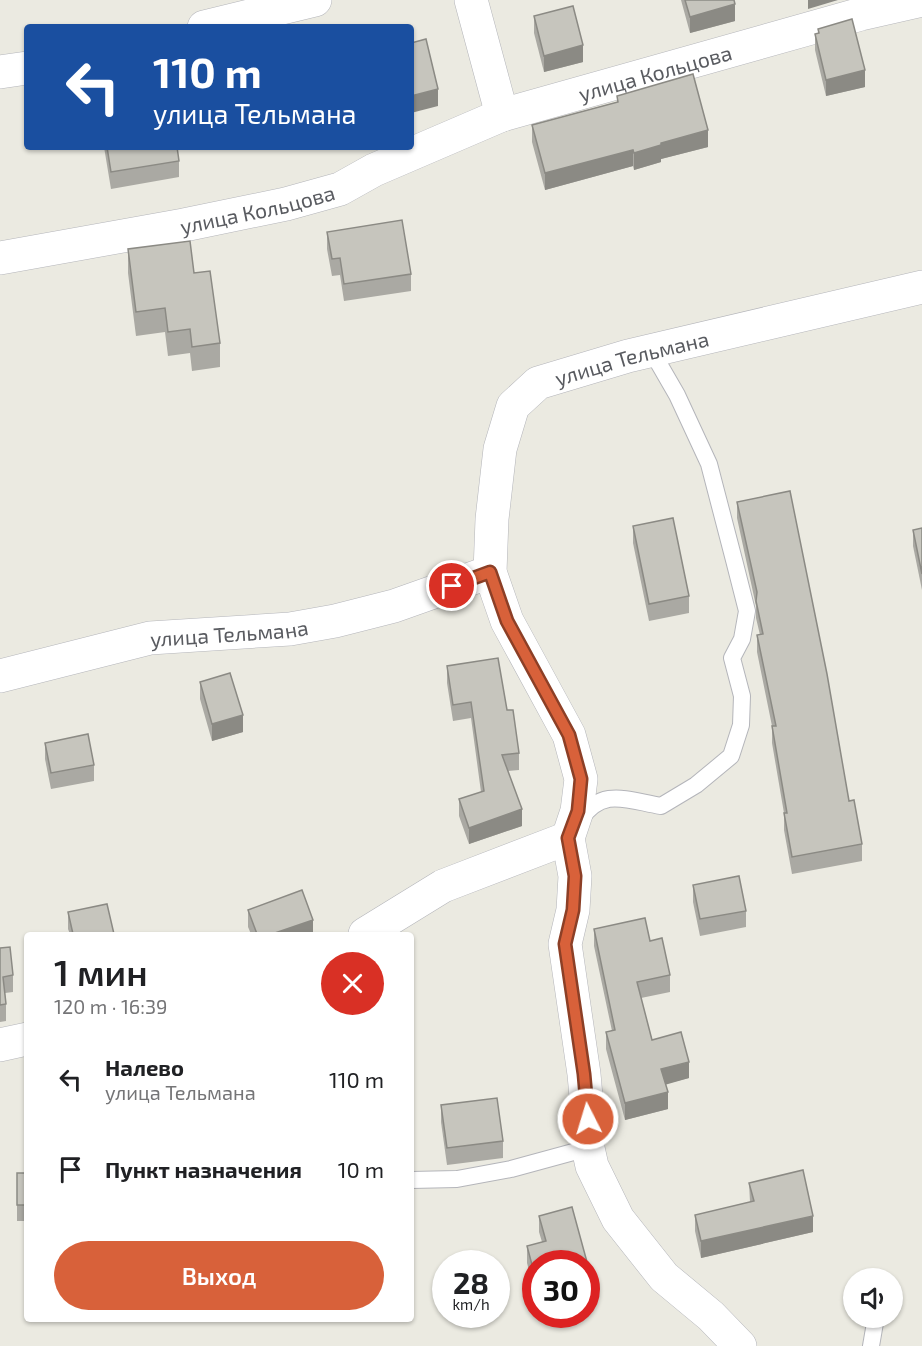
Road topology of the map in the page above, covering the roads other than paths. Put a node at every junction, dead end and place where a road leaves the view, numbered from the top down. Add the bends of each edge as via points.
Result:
1 (315, 0) edge
2 (471, 0) edge
3 (922, 0) edge
4 (216, 24) edge
5 (24, 68) edge
6 (0, 72) edge
7 (502, 115) junction
8 (0, 258) edge
9 (922, 287) edge
10 (651, 350) junction
11 (490, 572) junction
12 (0, 676) edge
13 (568, 838) junction
14 (367, 932) edge
15 (24, 1040) edge
16 (0, 1045) edge
17 (588, 1148) junction
18 (414, 1180) edge
19 (874, 1328) edge
20 (740, 1346) edge
21 (871, 1346) edge

1 - 4 street
2 - 7 street
3 - 7 street, улица Кольцова
5 - 6 street
7 - 8 street, улица Кольцoва via 319,195 196,223
9 - 10 street, улица Тельмана
10 - 11 street, улица Тельмана via 538,383 513,406 500,449
10 - 13 lane via 709,464 747,611 742,639 732,658 742,696 741,725 731,756 696,784 661,806 607,797 589,806
11 - 12 street, улица Тельмана via 394,606 335,621 290,629 150,638
11 - 13 street, улица Тельмана via 507,621 569,735 581,779 578,811
13 - 14 street via 442,886
13 - 17 street via 575,876 565,944 584,1074
15 - 16 street
17 - 18 lane via 457,1179
17 - 20 street via 592,1166 618,1219 664,1277
19 - 21 lane

